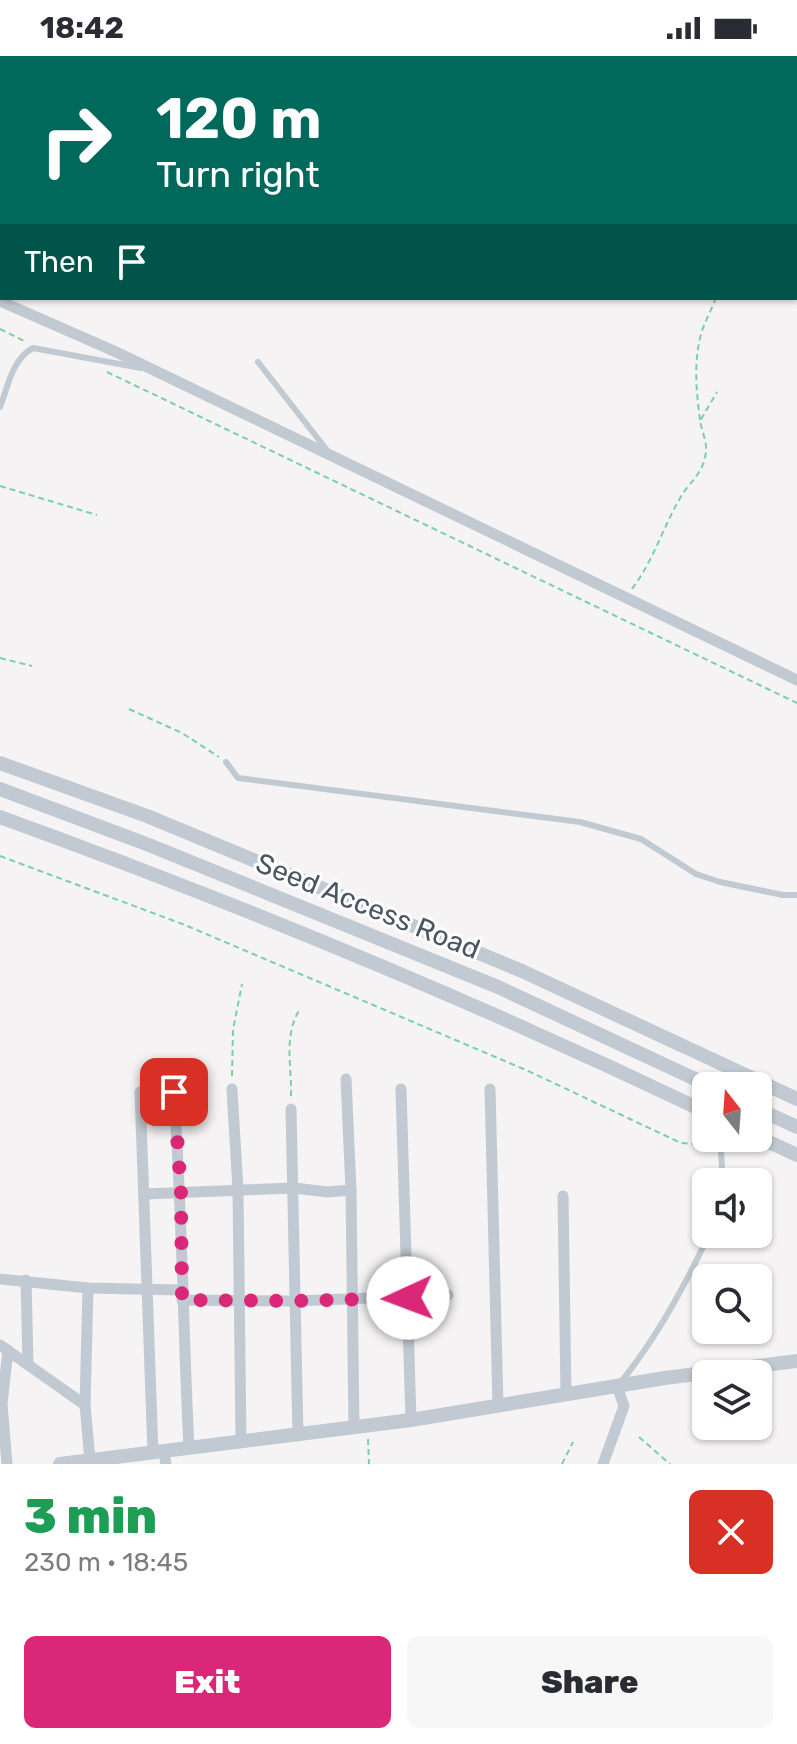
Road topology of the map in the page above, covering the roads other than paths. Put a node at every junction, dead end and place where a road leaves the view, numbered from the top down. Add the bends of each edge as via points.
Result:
1 (0, 301) edge
2 (258, 362) dead end
3 (154, 370) junction
4 (0, 407) edge
5 (331, 455) junction
6 (797, 680) edge
7 (226, 762) road end
8 (0, 763) edge
9 (0, 789) edge
10 (0, 817) edge
11 (797, 895) edge
12 (692, 1078) edge
13 (346, 1079) dead end
14 (232, 1089) road end
15 (401, 1089) dead end
16 (490, 1089) dead end
17 (140, 1092) dead end
18 (174, 1092) dead end
19 (797, 1099) edge
20 (692, 1106) edge
21 (291, 1109) road end
22 (772, 1115) edge
23 (797, 1127) edge
24 (772, 1143) edge
25 (797, 1155) edge
26 (294, 1188) junction
27 (238, 1190) junction
28 (351, 1190) junction
29 (181, 1193) junction
30 (145, 1194) junction
31 (563, 1196) dead end
32 (703, 1248) edge
33 (0, 1279) edge
34 (26, 1280) junction
35 (88, 1288) junction
36 (148, 1290) junction
37 (181, 1295) junction
38 (448, 1295) dead end
39 (408, 1298) junction
40 (351, 1299) junction
41 (238, 1301) junction
42 (295, 1301) junction
43 (4, 1348) edge
44 (797, 1361) edge
45 (28, 1364) junction
46 (617, 1386) junction
47 (1, 1394) edge
48 (566, 1394) junction
49 (85, 1405) junction
50 (498, 1405) junction
51 (411, 1420) junction
52 (360, 1427) junction
53 (298, 1436) junction
54 (241, 1441) junction
55 (189, 1448) junction
56 (161, 1456) edge
57 (90, 1460) junction
58 (7, 1464) edge
59 (60, 1464) edge
60 (603, 1464) edge

1 - 3 street
2 - 5 lane
3 - 4 lane via 33,348 16,364
3 - 5 street
5 - 6 street
7 - 11 lane via 238,778 580,822 641,839 696,874
8 - 19 street via 147,816 522,971
9 - 12 street, Seed Access Road via 498,987
10 - 20 street, Seed Access Road via 142,868 484,1010
13 - 28 street
14 - 27 street
15 - 39 street
16 - 50 street
17 - 30 street
18 - 29 street
21 - 26 street
22 - 23 street
24 - 25 street
26 - 27 street
26 - 28 street
26 - 42 street
27 - 29 street
27 - 41 street
28 - 40 street
29 - 30 street
29 - 37 street
30 - 36 street
31 - 48 street
32 - 46 lane via 640,1359
33 - 34 street
34 - 35 street
34 - 45 street
35 - 36 street
35 - 49 street
36 - 37 street
36 - 56 street
37 - 41 street
37 - 55 street
38 - 39 street
39 - 40 street
39 - 51 street
40 - 42 street
40 - 52 street
41 - 42 street
41 - 54 street
42 - 53 street
43 - 45 street
43 - 47 street
44 - 46 street
45 - 49 street
46 - 48 street
46 - 60 street via 624,1406
47 - 58 street
48 - 50 street
49 - 57 street
50 - 51 street
51 - 52 street
52 - 53 street
53 - 54 street
54 - 55 street
55 - 56 street
56 - 57 street
57 - 59 street

